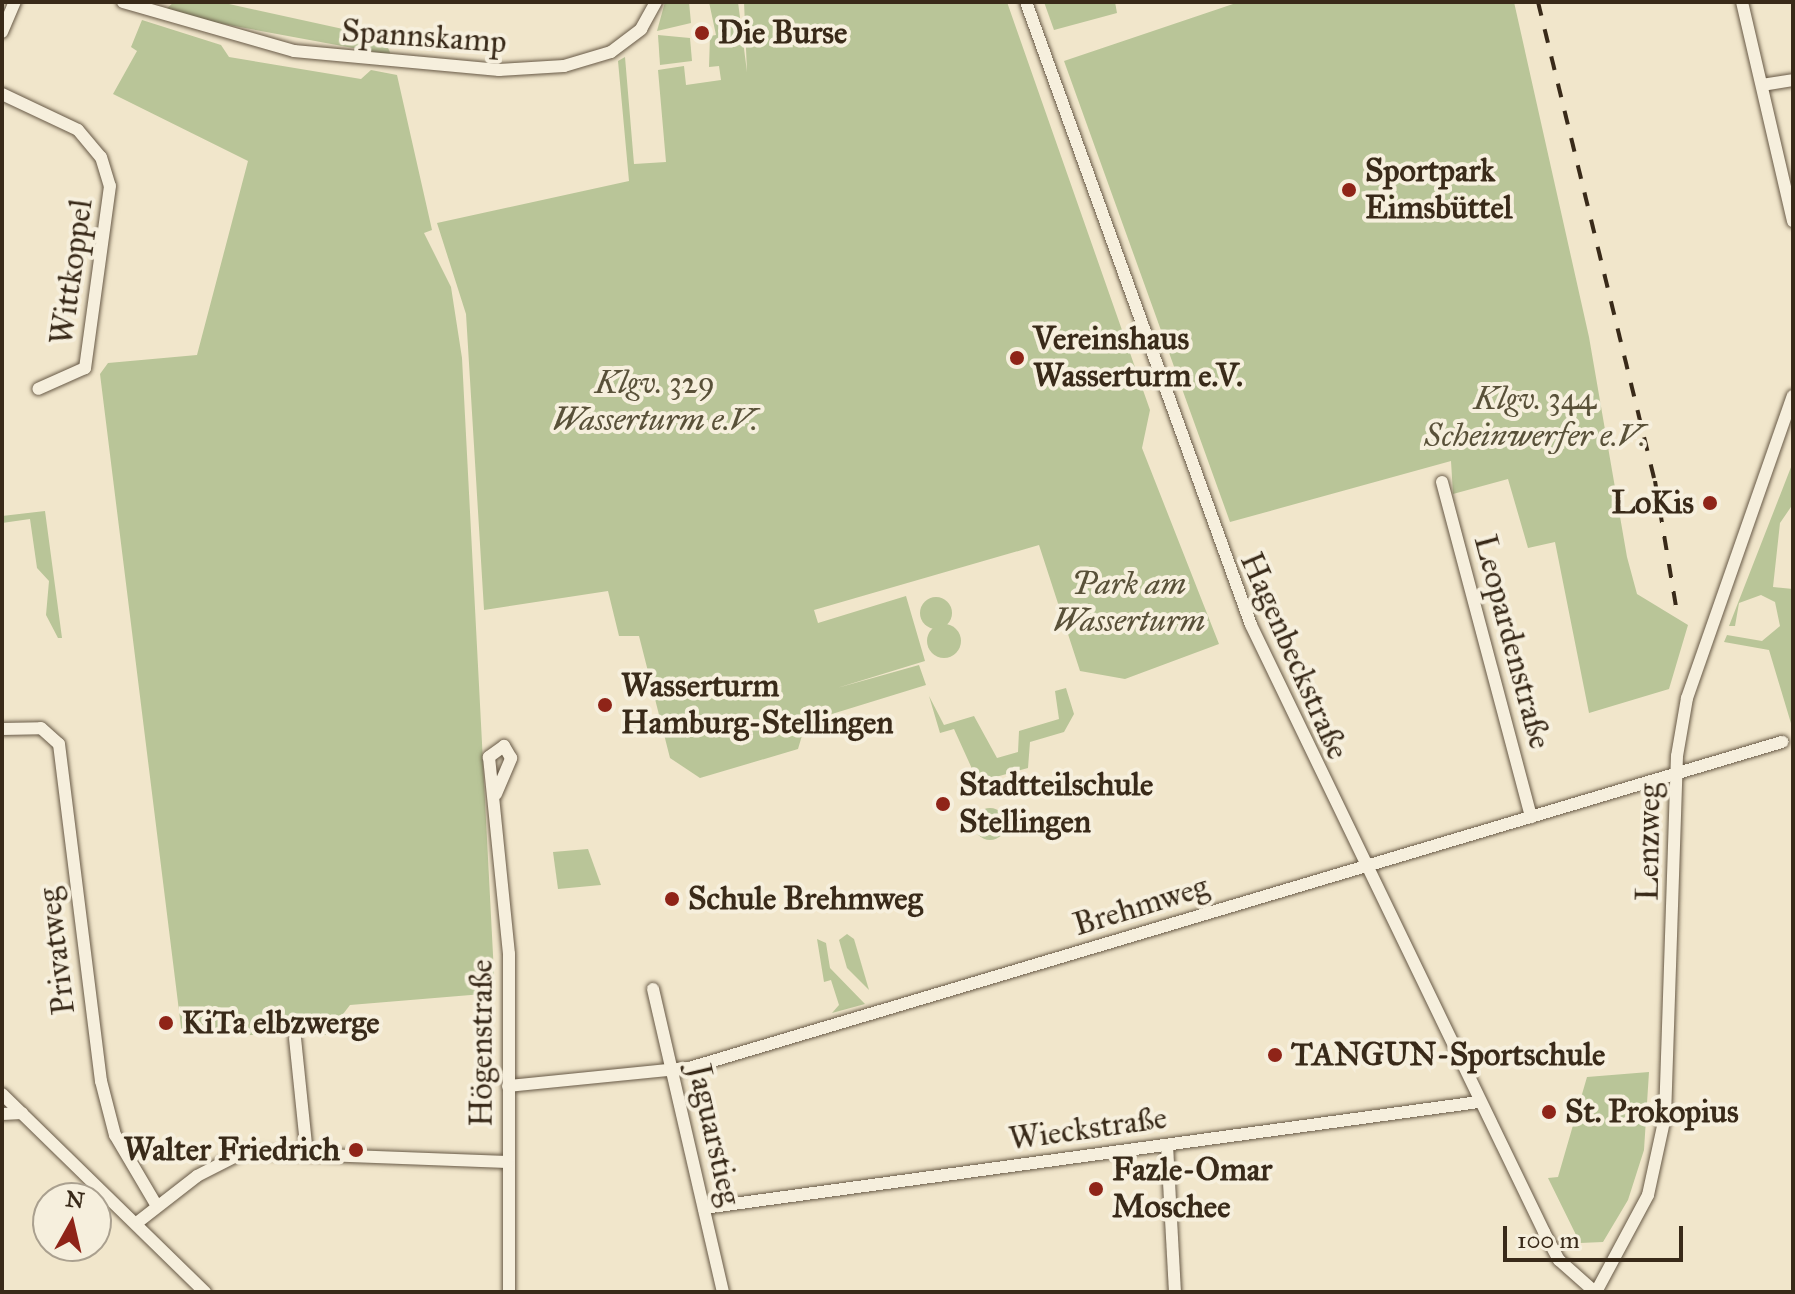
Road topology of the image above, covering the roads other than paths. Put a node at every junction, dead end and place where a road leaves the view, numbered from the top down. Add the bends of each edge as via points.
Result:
1 (15, 2) edge
2 (123, 2) edge
3 (656, 2) edge
4 (1026, 2) edge
5 (1742, 2) edge
6 (2, 32) edge
7 (1793, 80) edge
8 (1762, 85) junction
9 (2, 94) edge
10 (1793, 221) edge
11 (38, 389) dead end
12 (1793, 396) edge
13 (1791, 411) edge
14 (1442, 482) dead end
15 (2, 729) edge
16 (1782, 742) dead end
17 (1677, 773) junction
18 (496, 794) dead end
19 (1531, 817) junction
20 (1362, 867) junction
21 (653, 989) dead end
22 (295, 1038) dead end
23 (674, 1072) junction
24 (508, 1086) junction
25 (2, 1094) edge
26 (1479, 1102) junction
27 (22, 1113) junction
28 (2, 1114) edge
29 (1167, 1145) junction
30 (307, 1154) junction
31 (508, 1162) junction
32 (155, 1203) junction
33 (704, 1208) junction
34 (138, 1222) junction
35 (205, 1292) edge
36 (509, 1292) edge
37 (723, 1292) edge
38 (1175, 1292) edge
39 (1596, 1292) edge

1 - 6 street
2 - 3 street, Spannskamp via 294,51 490,70 564,66 611,52 641,29
4 - 20 street, Hagenbeckstraße via 1226,568
5 - 8 street
7 - 8 street
8 - 10 street
9 - 11 street, Wittkoppel via 78,130 101,157 110,186 85,368
12 - 13 street, Lenzweg
13 - 17 street, Lenzweg via 1699,654
14 - 19 street, Leopardenstraße
15 - 32 street, Privatweg via 41,728 59,744 101,1081 115,1135
16 - 17 street, Brehmweg
17 - 19 street, Brehmweg
17 - 39 street, Lenzweg via 1664,1125 1648,1195
18 - 24 street, Högenstraße via 510,973
19 - 20 street, Brehmweg
20 - 23 street, Brehmweg
20 - 26 street, Hagenbeckstraße
21 - 23 street, Jaguarstieg
22 - 30 street
23 - 24 street, Brehmweg
23 - 33 street, Jaguarstieg
24 - 31 street, Högenstraße
25 - 27 street
26 - 29 street, Wieckstraße
26 - 39 street, Hagenbeckstraße via 1559,1260
27 - 28 street
27 - 34 street
29 - 33 street, Wieckstraße
29 - 38 street
30 - 31 street
30 - 32 street via 239,1153
31 - 36 street, Högenstraße
32 - 34 street
33 - 37 street, Jaguarstieg
34 - 35 street

